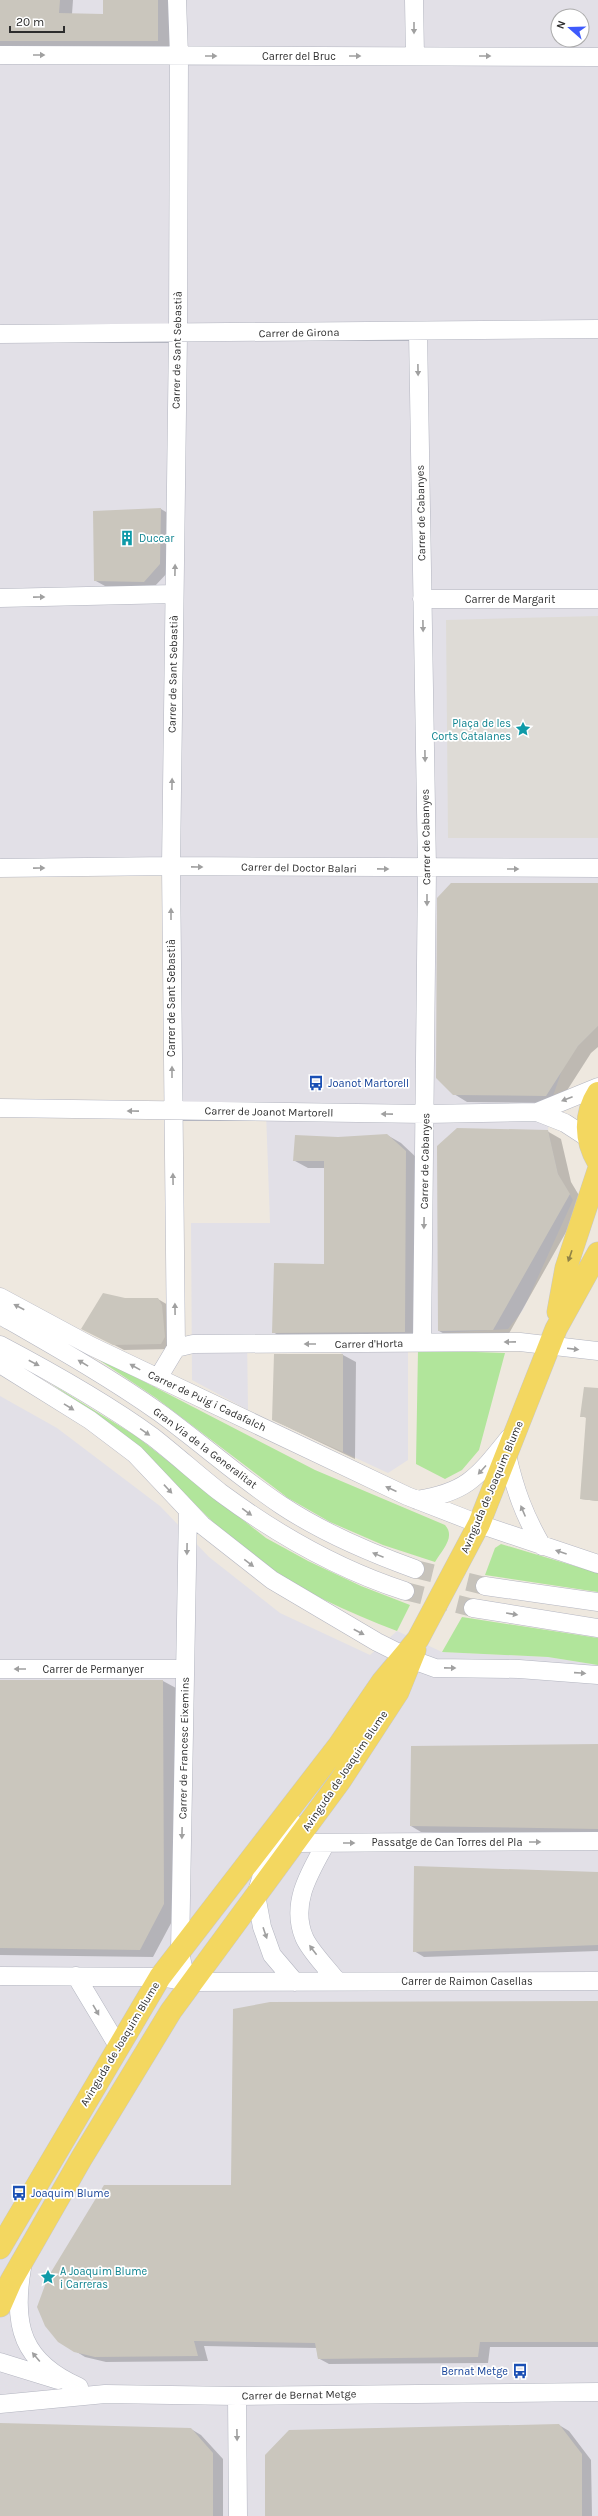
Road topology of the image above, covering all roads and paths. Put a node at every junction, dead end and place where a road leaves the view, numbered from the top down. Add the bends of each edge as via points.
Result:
1 (177, 0) edge
2 (414, 0) edge
3 (0, 55) edge
4 (180, 55) junction
5 (415, 56) junction
6 (598, 57) edge
7 (598, 329) edge
8 (418, 331) junction
9 (0, 334) edge
10 (178, 334) junction
11 (174, 594) junction
12 (0, 598) edge
13 (422, 599) junction
14 (598, 599) edge
15 (170, 866) junction
16 (0, 868) edge
17 (598, 868) edge
18 (427, 869) junction
19 (598, 1087) edge
20 (598, 1093) edge
21 (0, 1108) edge
22 (172, 1111) junction
23 (537, 1112) junction
24 (426, 1114) junction
25 (588, 1138) junction
26 (598, 1162) edge
27 (598, 1171) edge
28 (598, 1253) edge
29 (0, 1297) edge
30 (0, 1315) edge
31 (552, 1337) junction
32 (422, 1342) junction
33 (0, 1345) edge
34 (184, 1346) junction
35 (598, 1351) edge
36 (0, 1364) edge
37 (158, 1378) junction
38 (516, 1430) junction
39 (507, 1455) junction
40 (417, 1500) junction
41 (188, 1510) junction
42 (479, 1524) junction
43 (542, 1546) junction
44 (598, 1564) edge
45 (415, 1569) tunnel mouth
46 (485, 1586) tunnel mouth
47 (405, 1591) tunnel mouth
48 (598, 1602) edge
49 (473, 1608) tunnel mouth
50 (598, 1628) edge
51 (408, 1658) junction
52 (0, 1669) edge
53 (185, 1669) junction
54 (598, 1675) edge
55 (316, 1774) junction
56 (598, 1841) edge
57 (296, 1843) junction
58 (326, 1843) junction
59 (256, 1895) junction
60 (180, 1952) junction
61 (0, 1976) edge
62 (76, 1976) junction
63 (160, 1977) junction
64 (337, 1981) junction
65 (598, 1981) edge
66 (191, 1982) junction
67 (295, 1982) junction
68 (118, 2046) junction
69 (0, 2248) edge
70 (23, 2260) junction
71 (0, 2306) edge
72 (0, 2362) edge
73 (79, 2387) junction
74 (598, 2392) edge
75 (105, 2394) junction
76 (237, 2396) junction
77 (0, 2404) edge
78 (238, 2516) edge

1 - 4 street, Carrer de Sant Sebastià
2 -> 5 street
3 -> 4 street, Carrer del Bruc
4 -> 5 street, Carrer del Bruc
4 - 10 street, Carrer de Sant Sebastià
5 -> 6 street, Carrer del Bruc
7 - 8 street, Carrer de Girona
8 - 10 street, Carrer de Girona
8 -> 13 street, Carrer de Cabanyes
9 - 10 street, Carrer de Girona
11 -> 10 street, Carrer de Sant Sebastià
12 -> 11 street
15 -> 11 street, Carrer de Sant Sebastià
13 - 14 street, Carrer de Margarit
13 -> 18 street, Carrer de Cabanyes
16 -> 15 street, Carrer del Doctor Balari
15 -> 18 street, Carrer del Doctor Balari
22 -> 15 street, Carrer de Sant Sebastià
18 -> 17 street, Carrer del Doctor Balari
18 -> 24 street, Carrer de Cabanyes
19 -> 23 street, Carrer de Joanot Martorell
20 - 25 main road via 588,1118
22 -> 21 street, Carrer de Joanot Martorell
24 -> 22 street, Carrer de Joanot Martorell
34 -> 22 street, Carrer de Sant Sebastià
23 - 24 street, Carrer de Joanot Martorell
23 - 25 street, Carrer de Joanot Martorell via 564,1123
24 -> 32 street, Carrer de Cabanyes
25 - 26 main road
27 -> 31 main road via 566,1268
28 - 31 main road
37 -> 29 street, Carrer de Puig i Cadafalch
45 -> 30 street, Gran Via de la Generalitat via 357,1547 305,1520 259,1490 116,1382
31 -> 32 street, Carrer d'Horta via 520,1342
31 -> 35 street, Carrer d'Horta
31 - 38 main road, Avinguda de Joaquim Blume
32 -> 34 street, Carrer d'Horta
33 -> 47 street, Gran Via de la Generalitat via 60,1376 109,1407 153,1437 220,1492 281,1534 327,1560
34 - 37 street
36 -> 41 street via 90,1420 135,1454
40 -> 37 street, Carrer de Puig i Cadafalch via 363,1477
38 - 39 main road, Avinguda de Joaquim Blume
38 -> 40 street via 475,1478 456,1491
39 - 42 main road, Avinguda de Joaquim Blume
43 -> 39 street via 516,1495
40 - 42 street, Carrer de Puig i Cadafalch
41 -> 51 street via 202,1526 272,1580 344,1624
41 -> 53 street, Carrer de Francesc Eixemins
42 - 43 street, Carrer de Puig i Cadafalch
42 - 51 main road, Avinguda de Joaquim Blume
44 -> 43 street, Carrer de Puig i Cadafalch
46 - 48 street
49 -> 50 street
51 -> 54 street via 434,1668 518,1669
51 - 55 main road, Avinguda de Joaquim Blume
51 - 57 main road, Avinguda de Joaquim Blume via 393,1700
53 -> 52 street, Carrer de Permanyer
53 -> 60 street, Carrer de Francesc Eixemins
55 - 59 street, Avinguda de Joaquim Blume via 299,1811 265,1865
55 - 60 main road, Avinguda de Joaquim Blume
58 -> 56 street, Passatge de Can Torres del Pla
57 - 58 street, Passatge de Can Torres del Pla
57 - 59 main road, Avinguda de Joaquim Blume
64 -> 58 street via 304,1938 298,1906 308,1876
59 - 66 main road, Avinguda de Joaquim Blume
59 -> 67 street via 262,1927 272,1955
60 - 63 main road, Avinguda de Joaquim Blume
60 - 66 street, Carrer de Francesc Eixemins via 183,1967
61 - 62 street, Carrer de Raimon Casellas
62 - 63 street, Carrer de Raimon Casellas
62 -> 68 street
63 - 66 street, Carrer de Raimon Casellas
63 - 68 main road, Avinguda de Joaquim Blume
64 - 65 street, Carrer de Raimon Casellas
64 - 67 street, Carrer de Raimon Casellas
66 - 67 street, Carrer de Raimon Casellas
66 - 70 main road, Avinguda de Joaquim Blume via 125,2083
68 - 69 main road, Avinguda de Joaquim Blume
70 - 71 main road, Avinguda de Joaquim Blume
73 -> 70 street via 63,2380 39,2361 20,2329 17,2302
72 - 73 street
73 - 75 street
74 - 76 street, Carrer de Bernat Metge
75 - 76 street, Carrer de Bernat Metge
75 - 77 street, Carrer de Bernat Metge
76 -> 78 street

